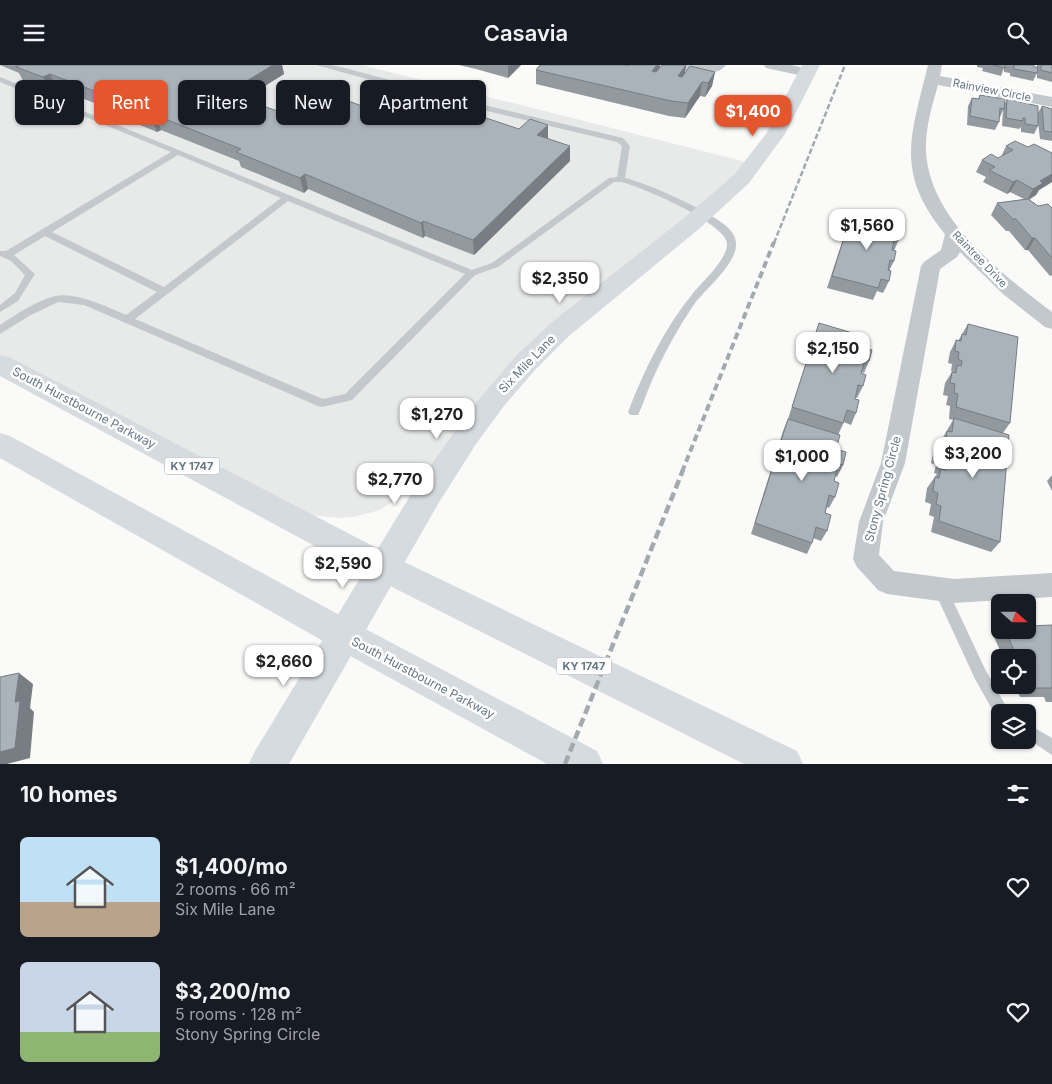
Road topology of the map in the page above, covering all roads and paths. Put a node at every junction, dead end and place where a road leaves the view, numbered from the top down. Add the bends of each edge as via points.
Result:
1 (320, 65) edge
2 (679, 65) edge
3 (719, 65) edge
4 (771, 65) edge
5 (809, 69) edge
6 (934, 72) edge
7 (0, 79) edge
8 (1052, 102) edge
9 (177, 153) junction
10 (621, 179) junction
11 (287, 197) junction
12 (702, 215) junction
13 (45, 232) junction
14 (954, 235) junction
15 (3, 253) edge
16 (472, 273) junction
17 (164, 291) junction
18 (0, 309) edge
19 (127, 320) junction
20 (1052, 321) edge
21 (0, 330) edge
22 (0, 364) edge
23 (634, 412) dead end
24 (0, 444) edge
25 (383, 567) junction
26 (1052, 585) edge
27 (941, 590) junction
28 (344, 635) junction
29 (997, 704) edge
30 (1036, 736) edge
31 (1052, 747) edge
32 (268, 764) edge
33 (584, 764) edge
34 (784, 764) edge

1 - 10 lane via 620,140 626,146
2 - 3 street via 712,69
4 - 5 street
5 - 12 main road, Six Mile Lane via 780,129 765,151 730,191
6 - 8 street, Rainview Circle
6 - 14 street, Raintree Drive via 918,136 918,156 923,179 933,201
7 - 9 lane
9 - 11 lane
9 - 13 lane
10 - 12 lane
10 - 16 lane via 612,181 495,265
11 - 16 lane
11 - 17 lane
12 - 23 lane via 721,226 729,235 732,247 658,356
12 - 25 main road, Six Mile Lane via 592,301 496,394 445,466
13 - 15 lane
13 - 17 lane
14 - 20 street, Raintree Drive via 982,265
14 - 27 street, Stony Spring Circle via 950,253 931,266 893,463 871,522 866,559 887,583
15 - 18 lane via 30,274 12,303
16 - 19 lane via 348,397 322,403
17 - 19 lane
19 - 21 lane via 86,303 57,299
22 - 25 main road, South Hurstbourne Parkway / KY 1747
24 - 28 main road, South Hurstbourne Parkway
25 - 28 main road, Six Mile Lane
25 - 34 main road, South Hurstbourne Parkway / KY 1747
26 - 27 street, Stony Spring Circle
27 - 29 lane
28 - 32 main road, Six Mile Lane
28 - 33 main road, South Hurstbourne Parkway
30 - 31 lane

